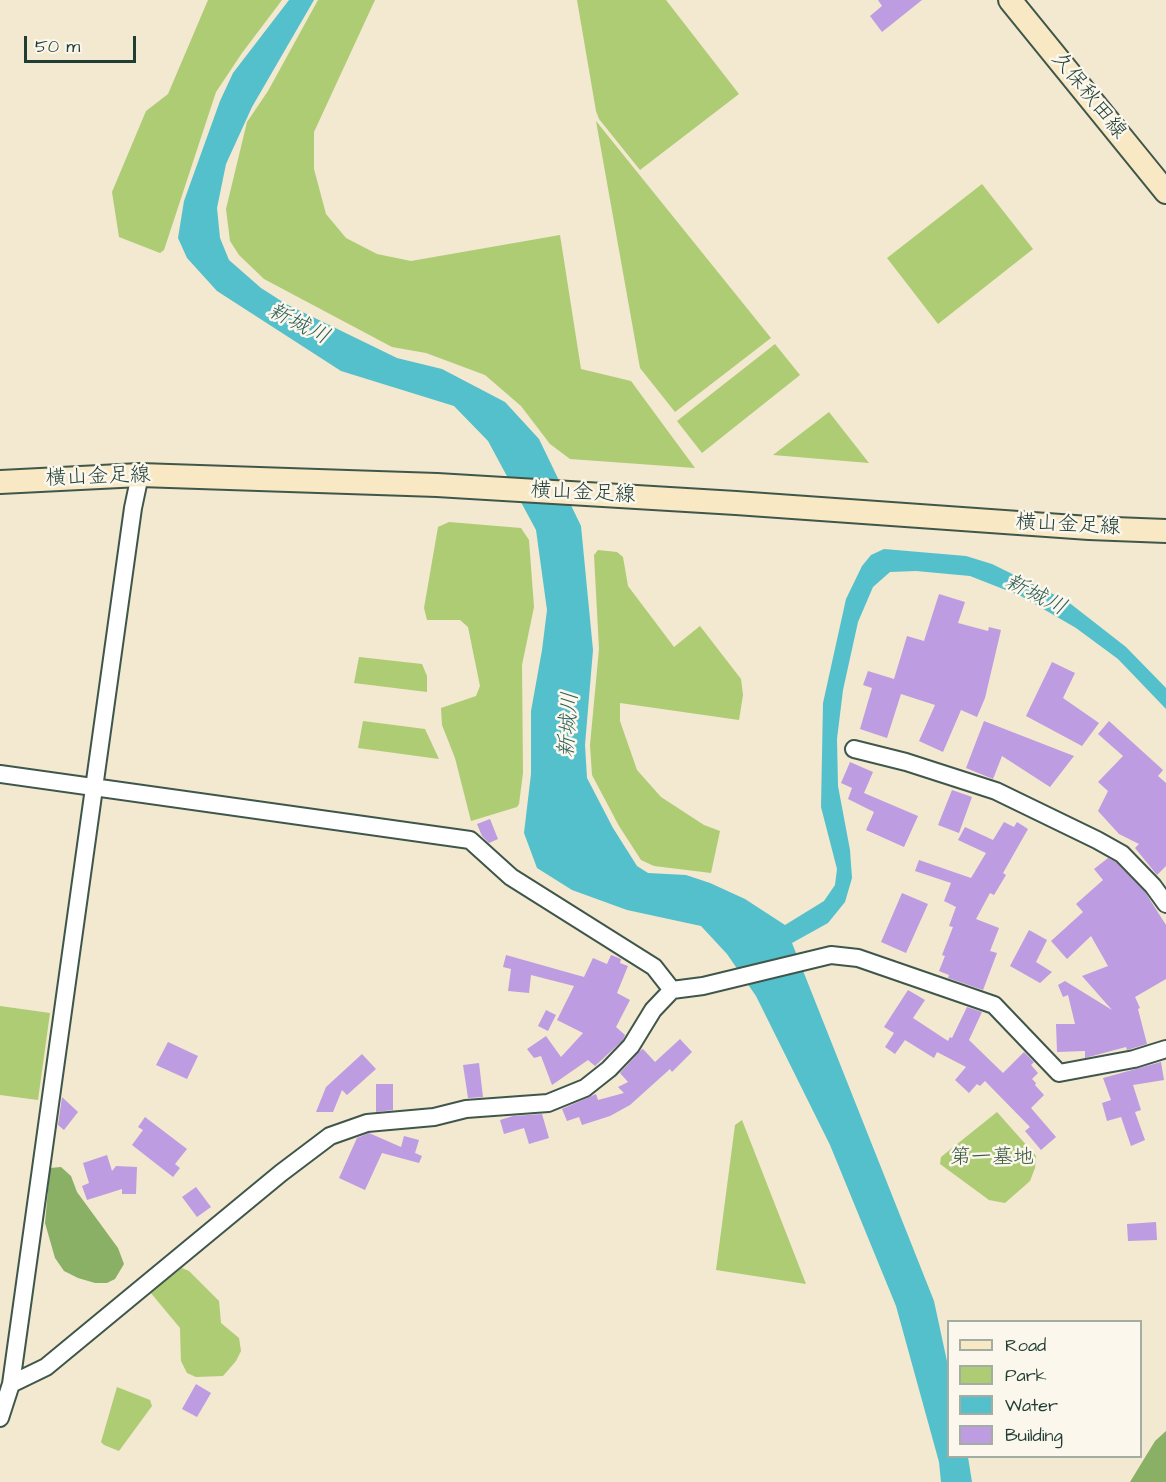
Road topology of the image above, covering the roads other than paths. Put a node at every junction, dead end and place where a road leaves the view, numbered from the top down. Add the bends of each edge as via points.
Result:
1 (1010, 0) edge
2 (1166, 192) edge
3 (140, 475) junction
4 (0, 482) edge
5 (1166, 531) edge
6 (854, 749) dead end
7 (0, 774) edge
8 (95, 787) junction
9 (1166, 904) edge
10 (672, 990) junction
11 (1166, 1049) edge
12 (11, 1384) junction
13 (0, 1418) edge

1 - 2 street, 久保秋田線
3 - 4 street, 横山金足線
3 - 5 street, 横山金足線 via 437,485
3 - 8 street
6 - 9 street via 996,790 1097,840 1122,854
7 - 8 street
8 - 10 street via 470,840 511,877 654,967
8 - 12 street
10 - 11 street via 831,955 858,958 994,1005 1059,1073
10 - 12 street via 653,1010 631,1046 585,1088 548,1103 466,1109 434,1117 367,1123 330,1136 46,1367
12 - 13 street

